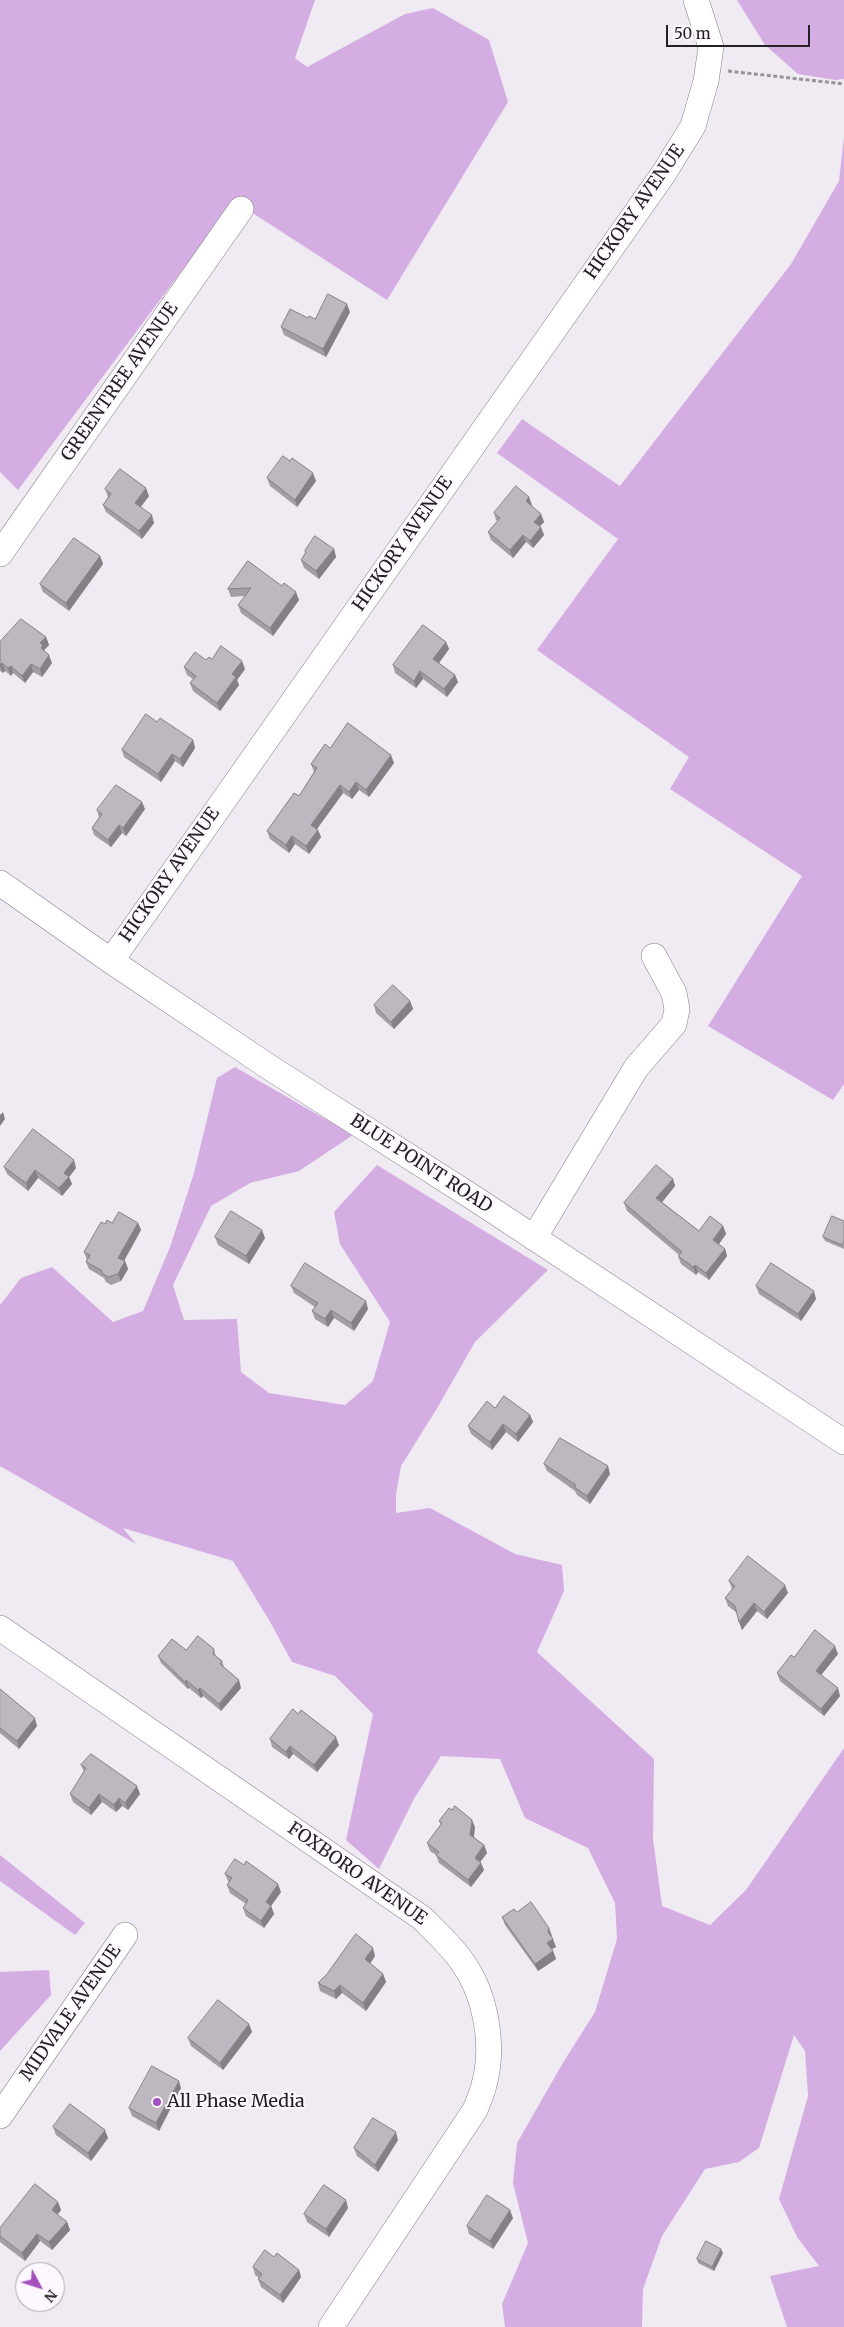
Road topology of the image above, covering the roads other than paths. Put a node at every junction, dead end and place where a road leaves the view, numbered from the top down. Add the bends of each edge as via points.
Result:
1 (696, 0) edge
2 (241, 210) dead end
3 (0, 554) edge
4 (0, 883) edge
5 (654, 956) dead end
6 (110, 961) junction
7 (534, 1238) junction
8 (844, 1442) edge
9 (0, 1628) edge
10 (125, 1935) dead end
11 (0, 2116) edge
12 (331, 2327) edge

1 - 6 street, HICKORY AVENUE via 711,47 693,126 664,173
2 - 3 street, GREENTREE AVENUE
4 - 6 street, BLUE POINT ROAD
5 - 7 street via 674,993 677,1009 674,1024 636,1068
6 - 7 street, BLUE POINT ROAD
7 - 8 street, BLUE POINT ROAD
9 - 12 street, FOXBORO AVENUE via 422,1918 462,1961 476,1987 487,2023 488,2053 485,2084 475,2110
10 - 11 street, MIDVALE AVENUE

